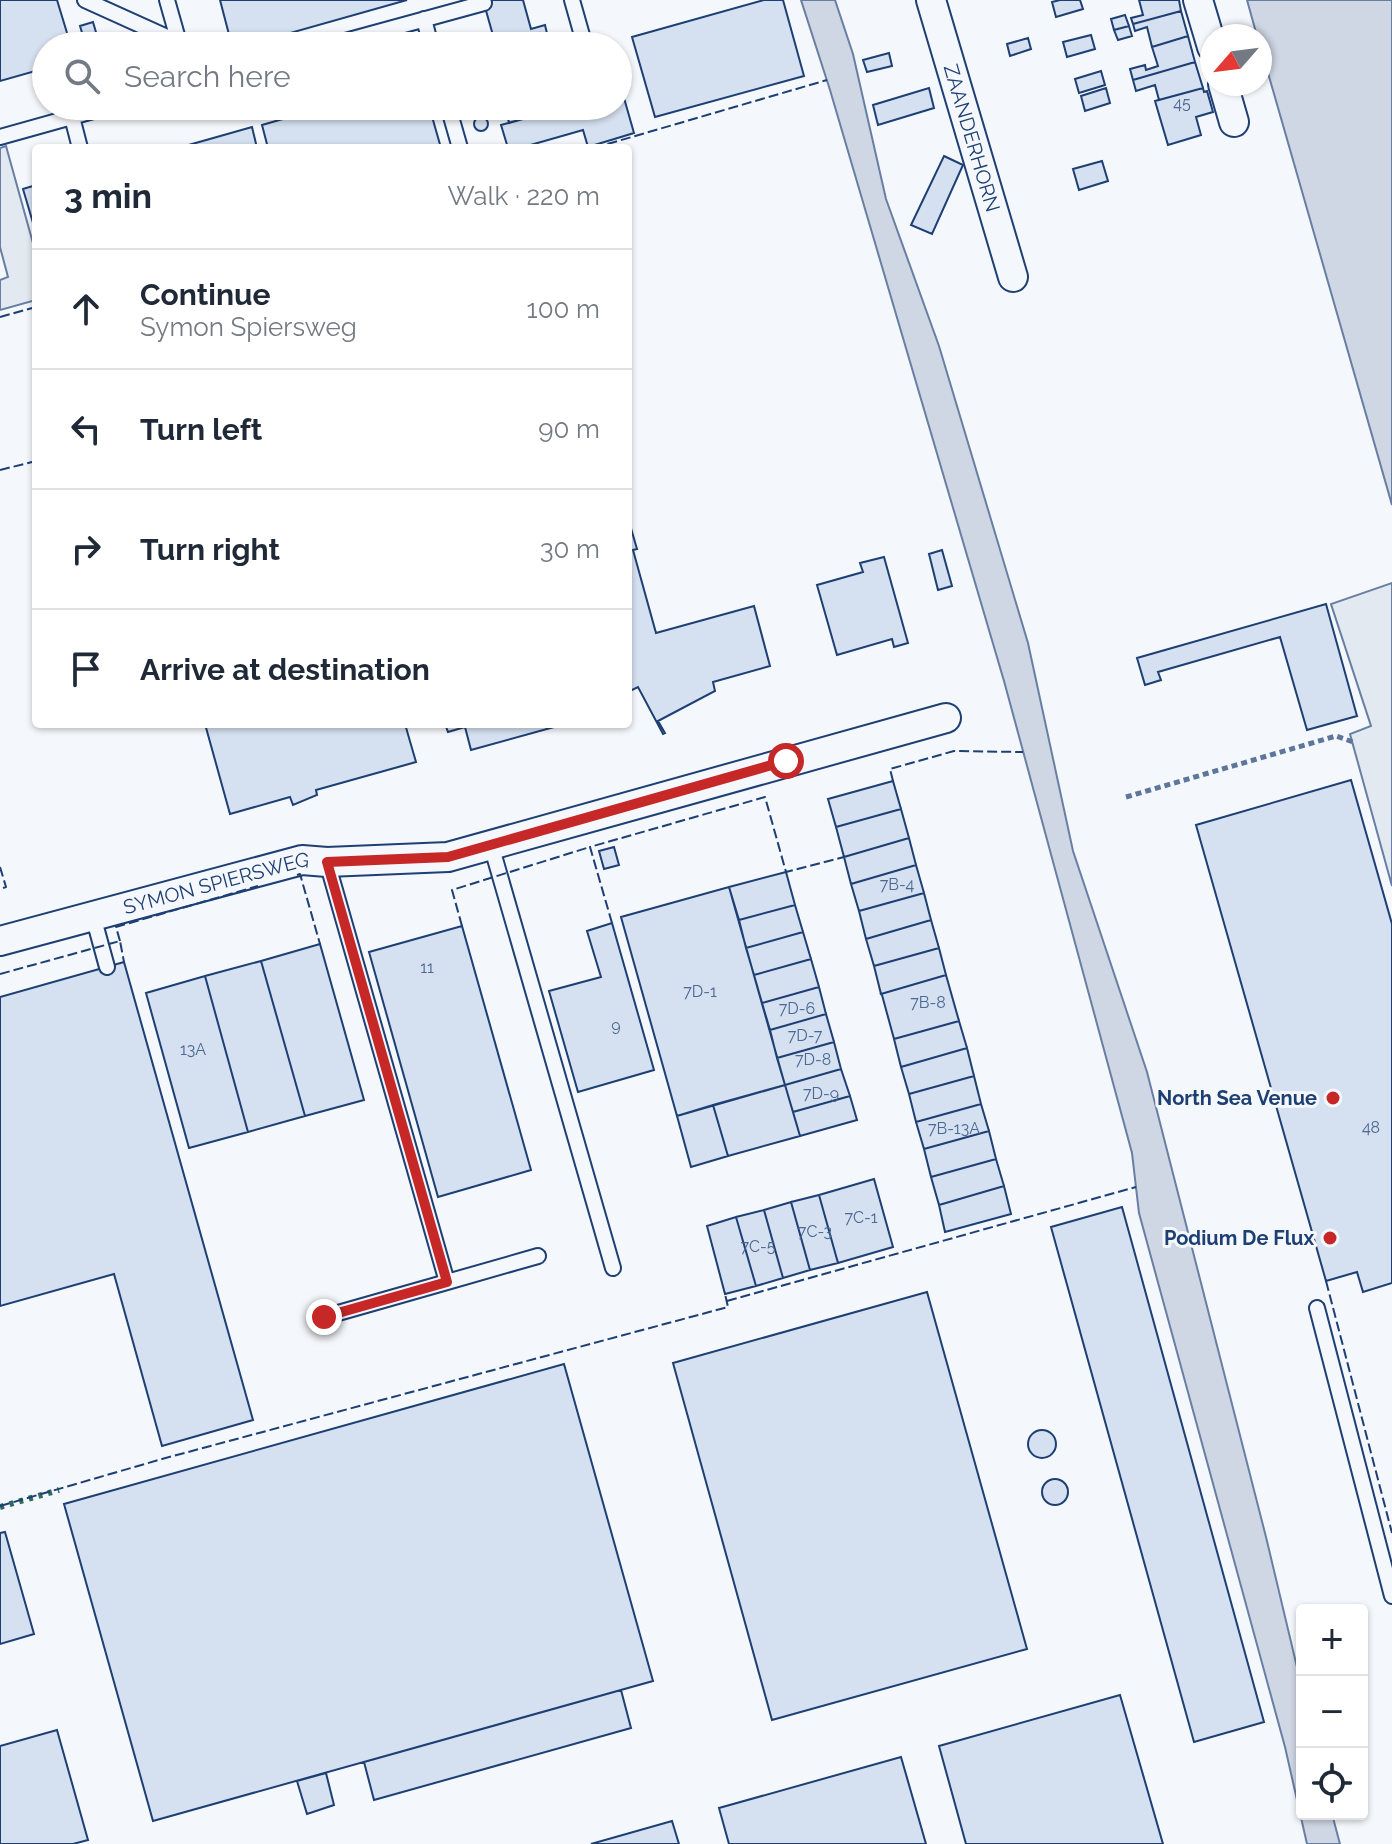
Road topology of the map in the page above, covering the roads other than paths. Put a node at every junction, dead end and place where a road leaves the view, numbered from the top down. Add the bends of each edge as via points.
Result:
1 (85, 0) edge
2 (167, 0) edge
3 (572, 0) edge
4 (931, 0) edge
5 (1198, 0) edge
6 (484, 3) dead end
7 (424, 19) junction
8 (1205, 24) edge
9 (154, 32) edge
10 (176, 32) edge
11 (377, 32) edge
12 (427, 32) edge
13 (581, 32) edge
14 (1226, 96) edge
15 (61, 120) edge
16 (73, 120) edge
17 (452, 120) edge
18 (1234, 122) dead end
19 (0, 137) edge
20 (79, 144) edge
21 (459, 144) edge
22 (1013, 277) dead end
23 (946, 718) dead end
24 (491, 845) junction
25 (327, 862) junction
26 (93, 916) junction
27 (0, 941) edge
28 (107, 967) dead end
29 (538, 1256) dead end
30 (613, 1268) dead end
31 (447, 1282) junction
32 (1317, 1308) dead end
33 (324, 1317) dead end
34 (1392, 1596) edge

1 - 9 lane
2 - 10 lane
3 - 13 lane
4 - 22 street, ZAANDERHORN
5 - 8 street
6 - 7 lane
7 - 11 lane
7 - 12 lane
14 - 18 street
15 - 19 lane
16 - 20 lane
17 - 21 lane
23 - 24 street, SYMON SPIERSWEG
24 - 25 street, SYMON SPIERSWEG via 448,857
24 - 30 lane
25 - 26 street, SYMON SPIERSWEG via 302,860
25 - 31 lane
26 - 27 street, SYMON SPIERSWEG
26 - 28 lane
29 - 31 lane
31 - 33 lane
32 - 34 lane

